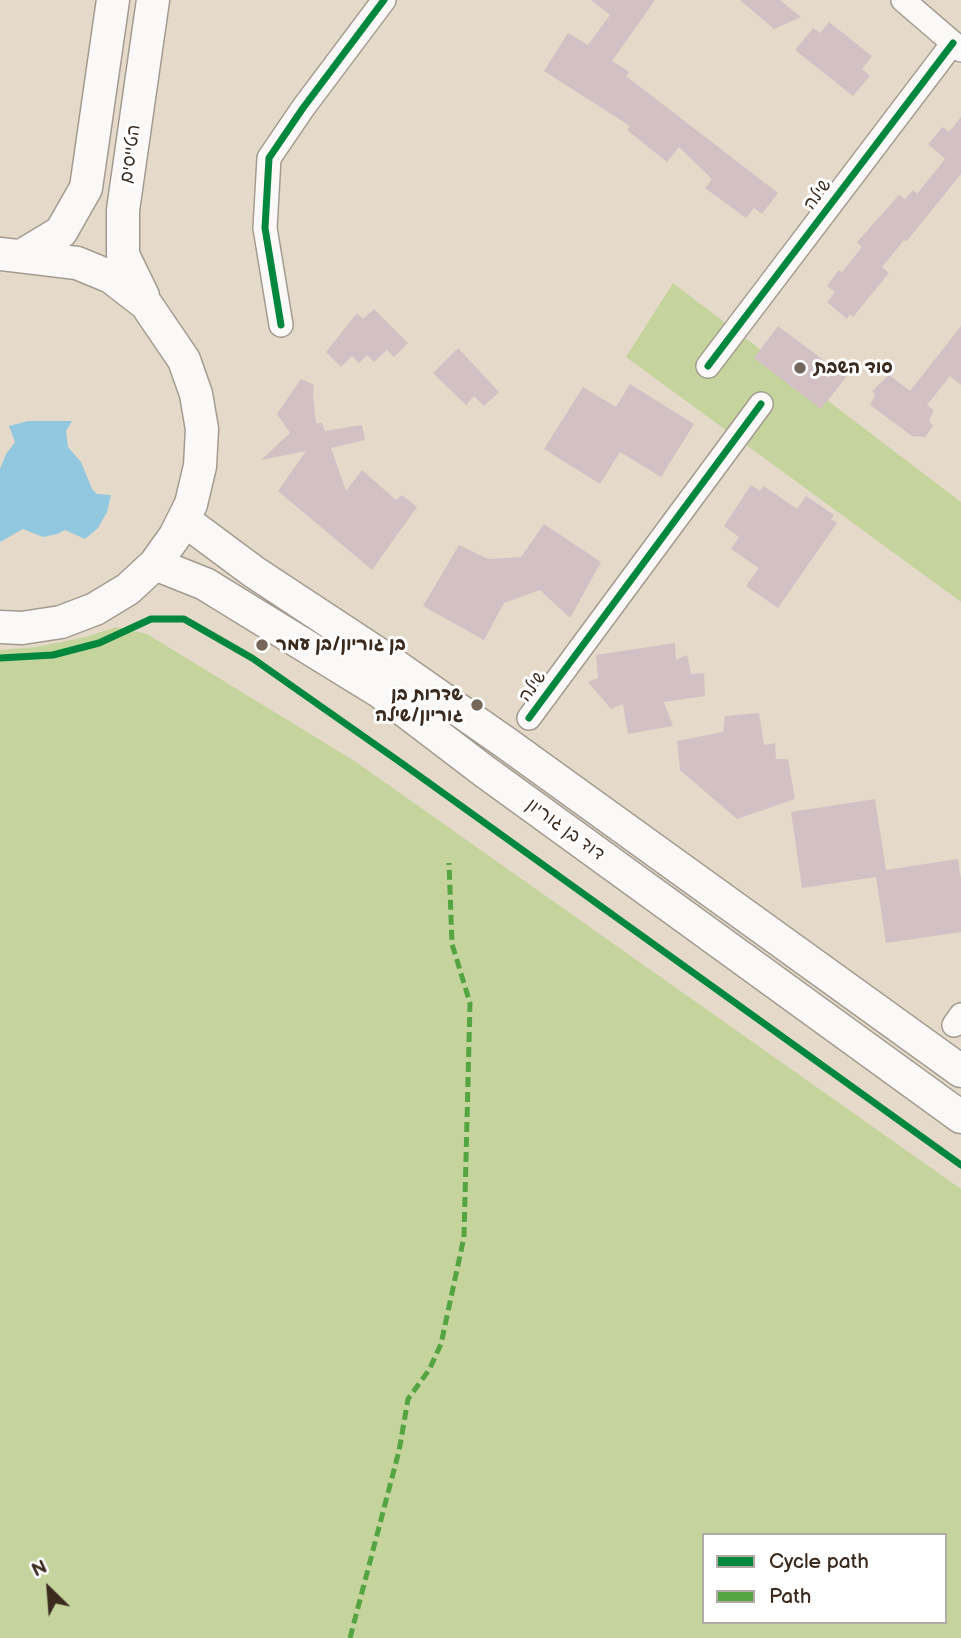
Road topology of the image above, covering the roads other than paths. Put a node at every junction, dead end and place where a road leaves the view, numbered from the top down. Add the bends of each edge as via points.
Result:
1 (113, 0) edge
2 (153, 0) edge
3 (384, 0) edge
4 (903, 0) edge
5 (957, 46) edge
6 (12, 254) edge
7 (146, 304) junction
8 (281, 325) dead end
9 (708, 366) dead end
10 (761, 404) dead end
11 (184, 520) junction
12 (155, 564) junction
13 (0, 627) edge
14 (529, 718) dead end
15 (961, 1072) edge
16 (961, 1117) edge

1 - 6 main road via 86,188 61,232
2 - 7 main road, הטייסים via 123,210 122,256
3 - 8 street via 269,158 265,228
4 - 5 street
5 - 9 street, שילה
6 - 7 main road via 100,272
7 - 11 main road via 184,360 196,394 202,429 200,466
10 - 14 street, שילה
11 - 12 main road
11 - 15 main road, דוד בן גוריון via 506,743
12 - 13 main road via 128,589 95,609 61,622
12 - 16 main road, דוד בן גוריון via 205,584 379,691

